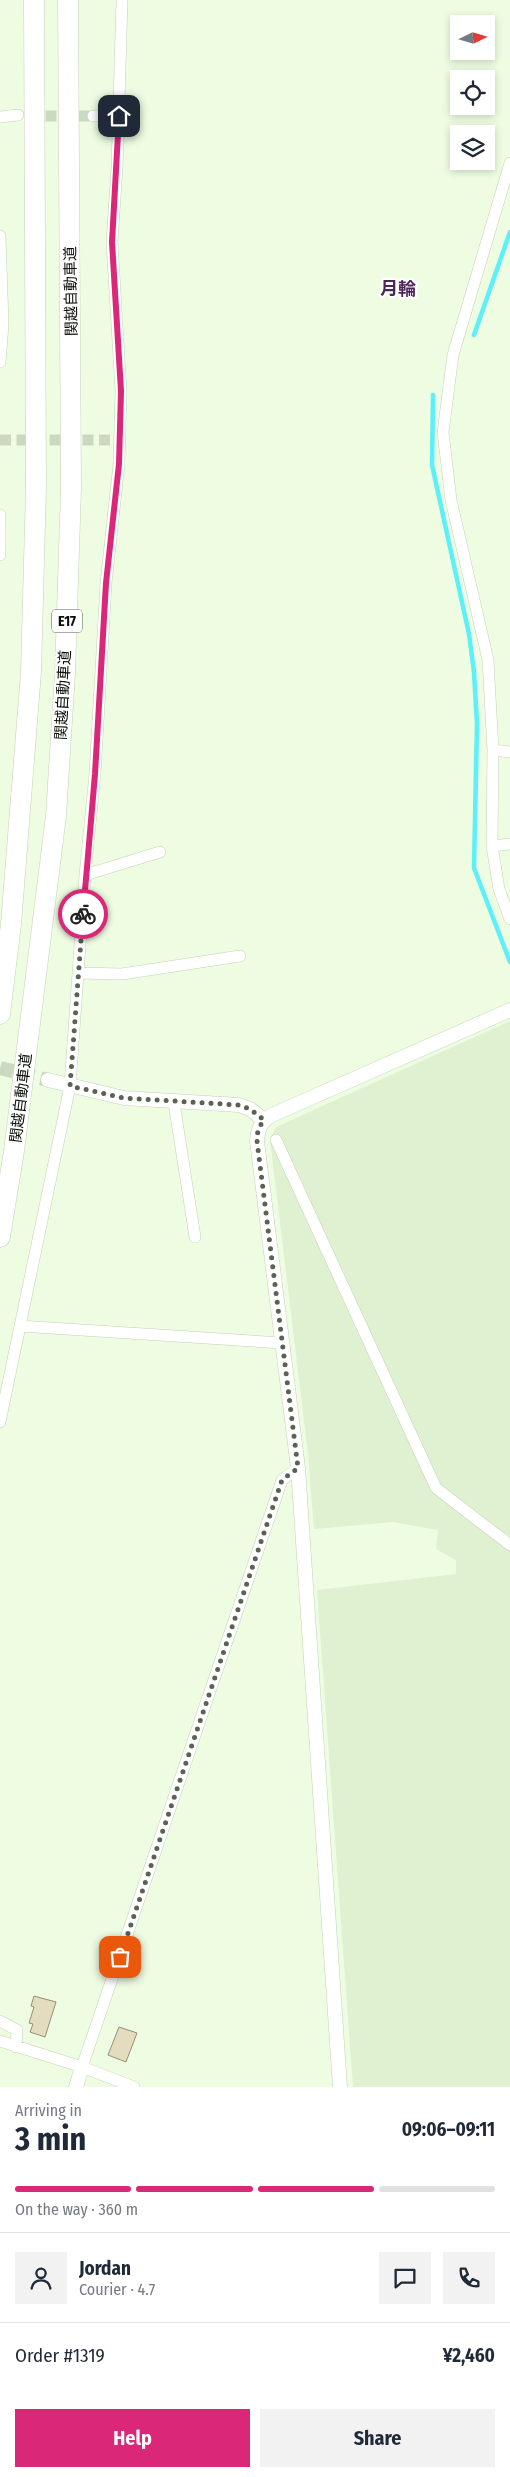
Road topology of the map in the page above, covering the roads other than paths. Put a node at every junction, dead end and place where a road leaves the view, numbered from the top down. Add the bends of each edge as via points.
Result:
1 (34, 0) edge
2 (68, 0) edge
3 (122, 0) edge
4 (18, 116) tunnel mouth
5 (93, 116) tunnel mouth
6 (119, 116) junction
7 (0, 117) edge
8 (510, 162) edge
9 (0, 236) edge
10 (1, 324) edge
11 (0, 362) edge
12 (0, 515) edge
13 (0, 555) edge
14 (493, 750) junction
15 (510, 752) edge
16 (510, 844) edge
17 (492, 846) junction
18 (160, 852) dead end
19 (85, 875) junction
20 (510, 919) edge
21 (240, 956) dead end
22 (80, 973) junction
23 (510, 1010) edge
24 (0, 1014) edge
25 (48, 1080) tunnel mouth
26 (70, 1086) junction
27 (174, 1103) junction
28 (264, 1120) junction
29 (276, 1140) dead end
30 (0, 1237) edge
31 (195, 1237) dead end
32 (20, 1326) junction
33 (282, 1343) junction
34 (0, 1422) edge
35 (298, 1468) junction
36 (510, 1545) edge
37 (0, 2022) edge
38 (0, 2041) edge
39 (16, 2047) junction
40 (82, 2067) junction
41 (76, 2087) edge
42 (134, 2087) edge
43 (340, 2087) edge

1 - 24 highway, E17 via 37,440 31,662 12,915
2 - 30 highway, 関越自動車道 / E17 via 71,470 65,673 56,816 14,1151
3 - 6 street
4 - 7 street
5 - 6 street
6 - 19 street via 112,242 121,391 119,464 106,583 95,774
8 - 14 street via 453,355 443,432 451,500 488,660
9 - 10 street
10 - 11 street
12 - 13 street
14 - 15 street
14 - 17 street
16 - 17 street
17 - 20 street via 499,889
18 - 19 street
19 - 22 street
21 - 22 street via 122,974
22 - 26 street
23 - 28 street
25 - 26 street
26 - 27 street via 124,1098
26 - 32 street
27 - 28 street via 239,1105
27 - 31 street
28 - 33 street via 258,1129 257,1141
29 - 36 street via 436,1488
32 - 33 street
32 - 34 street
33 - 35 street
35 - 40 street via 282,1480
35 - 43 street
37 - 39 street via 17,2030
38 - 39 street
39 - 40 street
40 - 41 street
40 - 42 street

